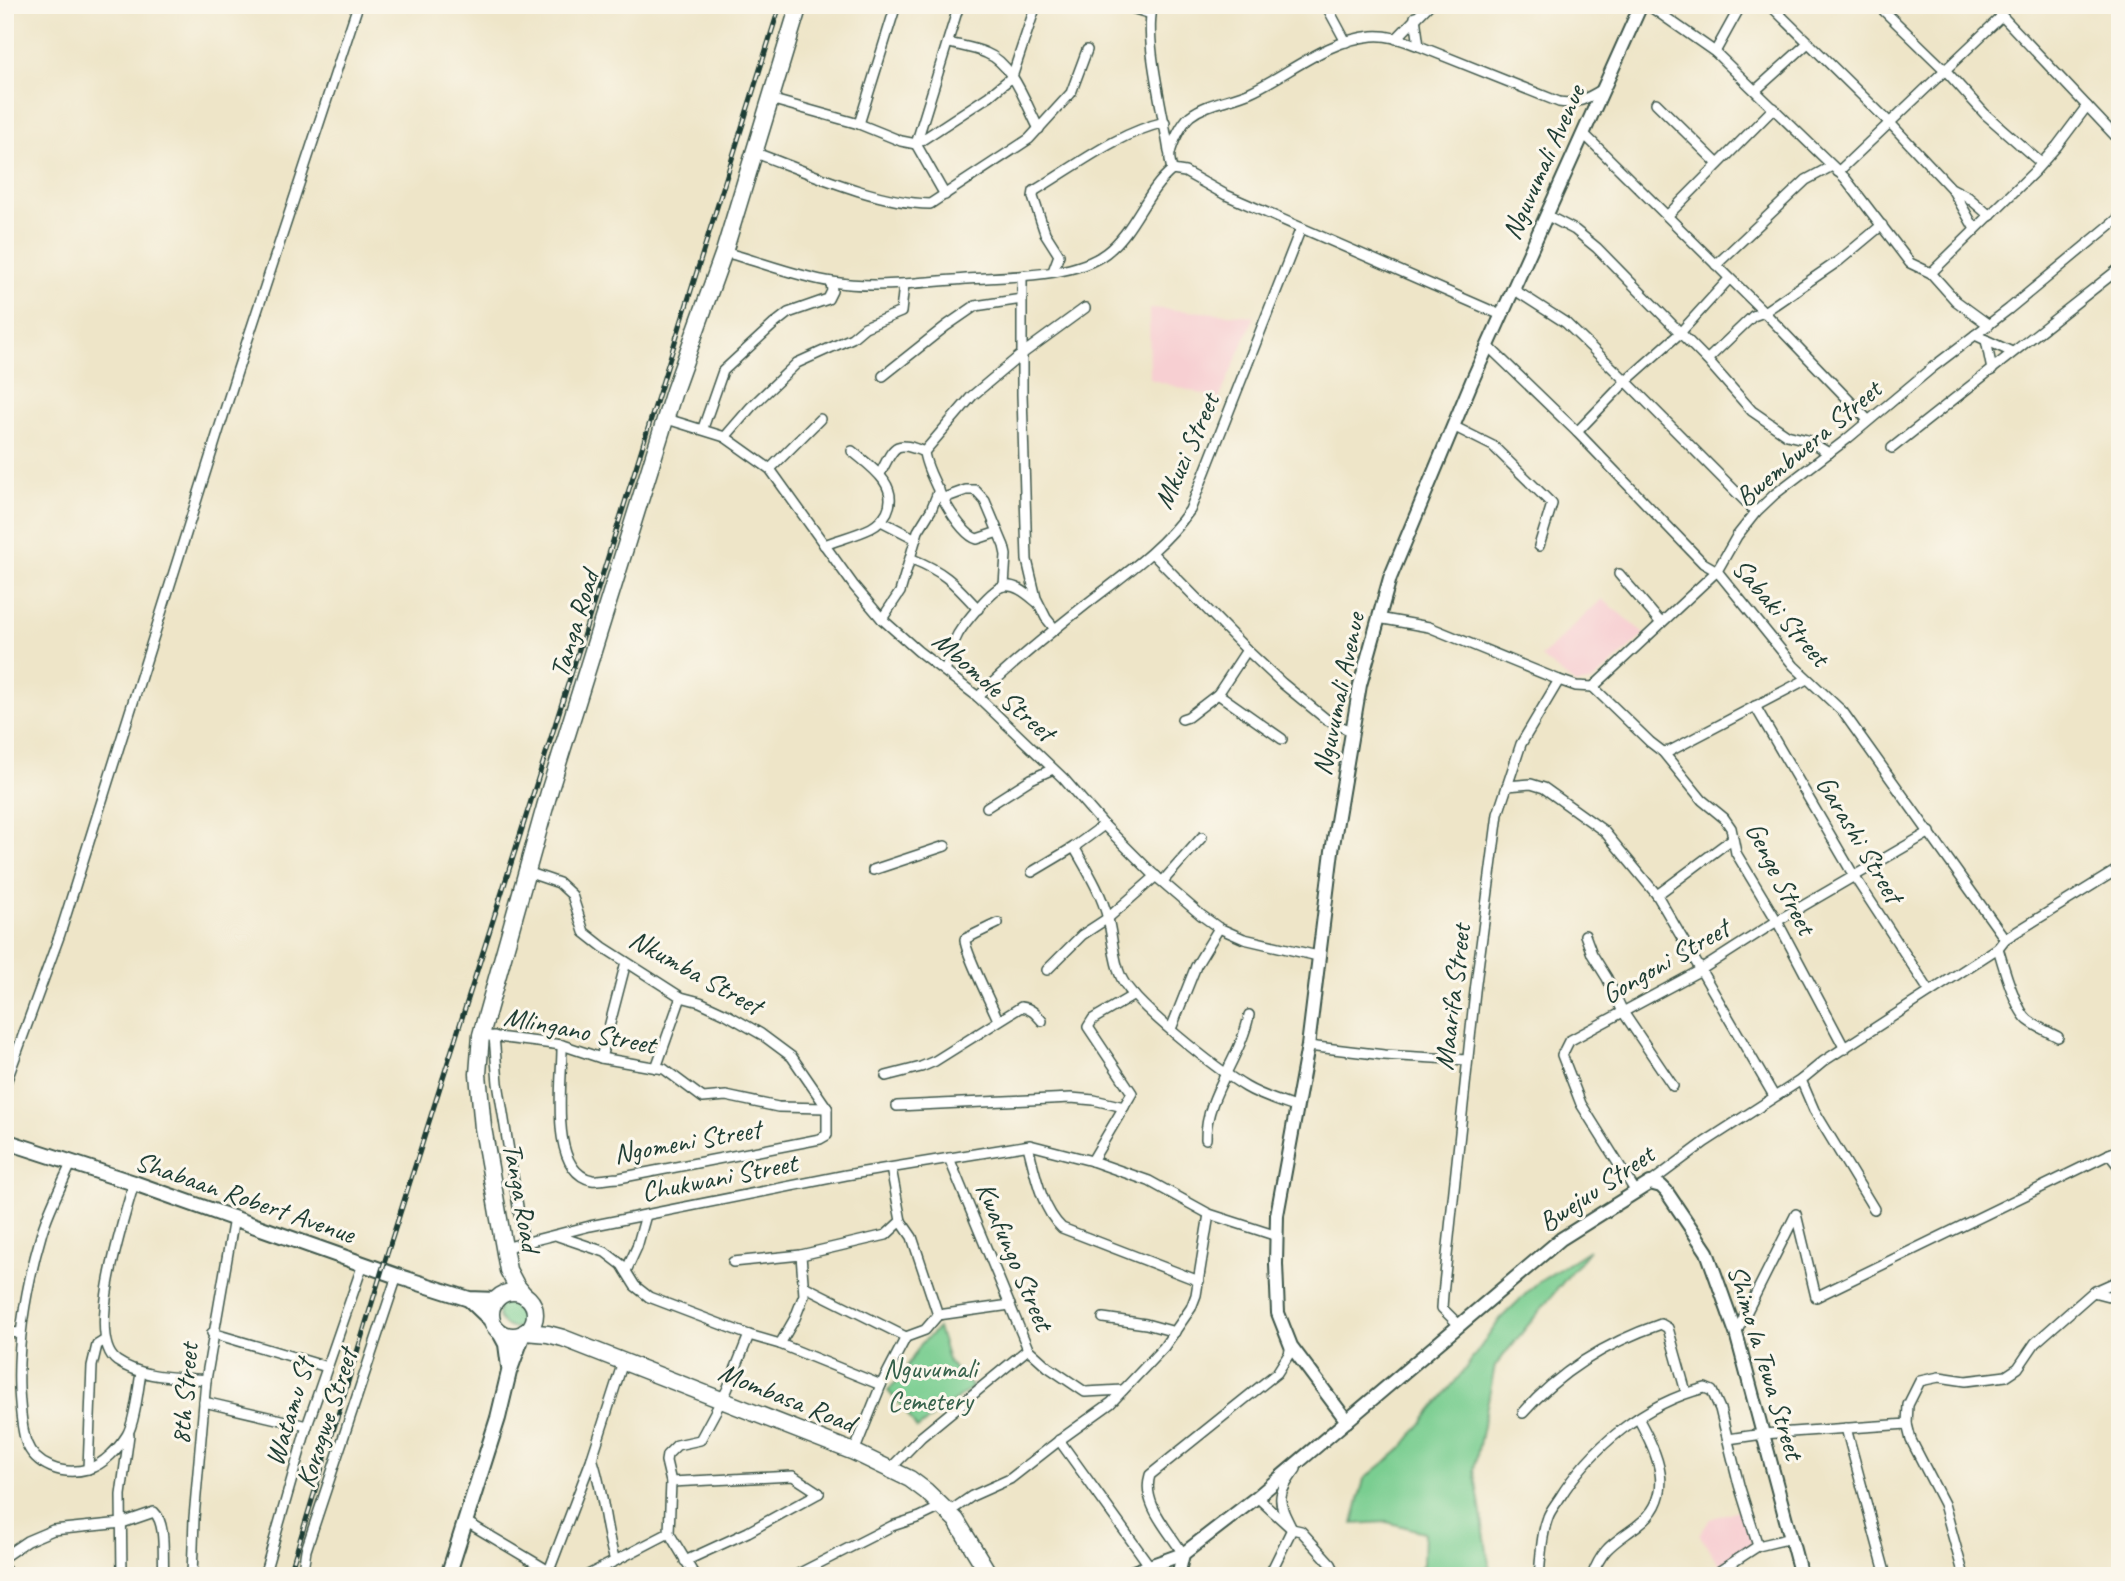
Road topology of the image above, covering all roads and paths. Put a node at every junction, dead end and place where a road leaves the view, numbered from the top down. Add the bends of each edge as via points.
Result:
1 (358, 5) edge
2 (799, 5) edge
3 (896, 5) edge
4 (959, 5) edge
5 (1036, 5) edge
6 (1122, 5) edge
7 (1326, 5) edge
8 (1429, 5) edge
9 (1641, 5) edge
10 (1648, 5) edge
11 (1741, 5) edge
12 (1770, 5) edge
13 (1878, 5) edge
14 (1996, 9) edge
15 (1152, 10) edge
16 (1415, 17) junction
17 (1396, 38) junction
18 (1346, 42) junction
19 (949, 43) junction
20 (1808, 43) junction
21 (1419, 46) junction
22 (1087, 50) dead end
23 (1715, 51) junction
24 (1946, 71) junction
25 (1012, 77) junction
26 (1604, 88) junction
27 (1756, 90) junction
28 (770, 99) junction
29 (1656, 103) dead end
30 (2087, 106) junction
31 (1774, 108) junction
32 (1165, 122) junction
33 (1890, 123) junction
34 (859, 124) junction
35 (1039, 130) junction
36 (1583, 133) junction
37 (2120, 141) edge
38 (916, 144) junction
39 (753, 152) junction
40 (1170, 155) junction
41 (2041, 163) junction
42 (1718, 164) junction
43 (1835, 169) junction
44 (1172, 170) junction
45 (1951, 188) junction
46 (944, 195) junction
47 (1546, 215) junction
48 (1668, 215) junction
49 (1990, 216) junction
50 (2120, 217) edge
51 (1882, 225) junction
52 (1301, 228) junction
53 (1975, 229) junction
54 (724, 252) junction
55 (1716, 265) junction
56 (2120, 268) edge
57 (1054, 271) junction
58 (1931, 273) junction
59 (1022, 276) junction
60 (1729, 279) junction
61 (831, 282) junction
62 (904, 284) junction
63 (1513, 289) junction
64 (1022, 299) junction
65 (1085, 307) dead end
66 (1764, 312) junction
67 (1501, 314) junction
68 (1989, 325) junction
69 (1679, 334) junction
70 (1975, 335) junction
71 (1986, 340) junction
72 (1488, 346) junction
73 (2012, 352) junction
74 (1021, 354) junction
75 (1707, 360) junction
76 (1992, 370) junction
77 (883, 376) dead end
78 (1626, 381) junction
79 (667, 419) junction
80 (820, 419) dead end
81 (1868, 420) junction
82 (1453, 426) junction
83 (703, 428) junction
84 (1577, 432) junction
85 (726, 436) junction
86 (1892, 448) dead end
87 (852, 451) dead end
88 (924, 452) junction
89 (1829, 453) junction
90 (770, 469) junction
91 (880, 474) junction
92 (941, 494) junction
93 (1756, 512) junction
94 (881, 521) junction
95 (998, 531) junction
96 (916, 539) junction
97 (824, 545) junction
98 (1539, 546) dead end
99 (1152, 554) junction
100 (912, 559) junction
101 (1717, 571) junction
102 (1619, 573) dead end
103 (1004, 586) junction
104 (1039, 605) junction
105 (978, 609) junction
106 (1378, 618) junction
107 (882, 619) junction
108 (1661, 623) junction
109 (1055, 629) junction
110 (1247, 650) junction
111 (945, 671) junction
112 (1807, 679) junction
113 (1559, 680) junction
114 (1593, 687) junction
115 (1218, 694) junction
116 (978, 697) junction
117 (1755, 706) junction
118 (1182, 719) dead end
119 (1351, 731) junction
120 (1282, 739) dead end
121 (1663, 751) junction
122 (1053, 769) junction
123 (1507, 786) junction
124 (987, 807) dead end
125 (1104, 825) junction
126 (1930, 832) junction
127 (1202, 837) dead end
128 (1732, 839) junction
129 (945, 846) dead end
130 (1074, 847) junction
131 (2120, 868) edge
132 (873, 870) dead end
133 (527, 872) junction
134 (1031, 872) dead end
135 (1854, 877) junction
136 (1159, 879) junction
137 (1657, 895) junction
138 (1108, 918) junction
139 (1777, 921) junction
140 (998, 923) dead end
141 (1219, 928) junction
142 (1585, 935) dead end
143 (2006, 939) junction
144 (1998, 948) junction
145 (1318, 956) junction
146 (626, 962) junction
147 (1047, 970) dead end
148 (1699, 971) junction
149 (1930, 992) junction
150 (1134, 995) junction
151 (681, 997) junction
152 (1623, 1012) junction
153 (1249, 1015) dead end
154 (998, 1020) junction
155 (1042, 1021) dead end
156 (1171, 1029) junction
157 (487, 1036) junction
158 (2058, 1037) dead end
159 (562, 1045) junction
160 (1308, 1046) junction
161 (1845, 1049) junction
162 (601, 1058) junction
163 (1467, 1060) junction
164 (656, 1068) junction
165 (1227, 1074) junction
166 (886, 1076) dead end
167 (1801, 1080) junction
168 (5, 1084) edge
169 (1673, 1086) dead end
170 (1774, 1097) junction
171 (897, 1106) dead end
172 (1124, 1107) junction
173 (1295, 1107) junction
174 (827, 1108) junction
175 (1206, 1139) dead end
176 (5, 1141) edge
177 (1028, 1146) junction
178 (2120, 1149) edge
179 (2109, 1154) junction
180 (949, 1158) junction
181 (1091, 1161) junction
182 (71, 1164) junction
183 (891, 1168) junction
184 (2120, 1168) edge
185 (134, 1183) junction
186 (1650, 1184) junction
187 (1636, 1192) junction
188 (1874, 1209) dead end
189 (1209, 1214) junction
190 (646, 1215) junction
191 (234, 1218) junction
192 (901, 1221) junction
193 (557, 1236) junction
194 (1278, 1236) junction
195 (524, 1244) junction
196 (504, 1248) junction
197 (801, 1255) junction
198 (733, 1262) dead end
199 (363, 1264) junction
200 (508, 1270) junction
201 (626, 1271) junction
202 (397, 1276) junction
203 (2120, 1280) edge
204 (1199, 1281) junction
205 (804, 1286) junction
206 (2093, 1292) junction
207 (498, 1298) junction
208 (468, 1299) junction
209 (2120, 1299) edge
210 (529, 1300) junction
211 (1010, 1305) junction
212 (938, 1315) junction
213 (1103, 1318) dead end
214 (1459, 1325) junction
215 (495, 1326) junction
216 (5, 1332) edge
217 (1175, 1332) junction
218 (21, 1333) junction
219 (212, 1333) junction
220 (524, 1333) junction
221 (1736, 1333) junction
222 (749, 1335) junction
223 (906, 1337) junction
224 (563, 1338) junction
225 (105, 1340) junction
226 (780, 1344) junction
227 (1291, 1346) junction
228 (1028, 1349) junction
229 (624, 1362) junction
230 (327, 1367) junction
231 (509, 1372) junction
232 (141, 1373) junction
233 (206, 1380) junction
234 (881, 1385) junction
235 (1123, 1390) junction
236 (1686, 1392) junction
237 (720, 1399) junction
238 (204, 1402) junction
239 (1524, 1413) dead end
240 (1638, 1418) junction
241 (1347, 1421) junction
242 (1906, 1424) junction
243 (307, 1426) junction
244 (1846, 1427) junction
245 (129, 1433) junction
246 (1763, 1434) junction
247 (1728, 1439) junction
248 (1059, 1440) junction
249 (854, 1452) junction
250 (1305, 1456) junction
251 (592, 1458) junction
252 (88, 1469) junction
253 (890, 1469) junction
254 (671, 1482) junction
255 (1257, 1497) junction
256 (946, 1509) junction
257 (465, 1521) junction
258 (122, 1523) junction
259 (1292, 1529) junction
260 (669, 1533) junction
261 (1792, 1538) junction
262 (1758, 1546) junction
263 (1184, 1554) junction
264 (5, 1556) edge
265 (615, 1561) junction
266 (685, 1561) junction
267 (1149, 1565) junction
268 (5, 1569) edge
269 (548, 1573) edge
270 (9, 1576) edge
271 (122, 1576) edge
272 (164, 1576) edge
273 (192, 1576) edge
274 (264, 1576) edge
275 (302, 1576) edge
276 (447, 1576) edge
277 (563, 1576) edge
278 (586, 1576) edge
279 (695, 1576) edge
280 (794, 1576) edge
281 (990, 1576) edge
282 (1122, 1576) edge
283 (1178, 1576) edge
284 (1269, 1576) edge
285 (1337, 1576) edge
286 (1539, 1576) edge
287 (1592, 1576) edge
288 (1712, 1576) edge
289 (1801, 1576) edge
290 (1885, 1576) edge
291 (1964, 1576) edge

1 - 168 street via 60,934
2 - 28 highway, Tanga Road
3 - 34 street
4 - 19 street
5 - 25 street
6 - 15 street
7 - 18 street
8 - 16 street
9 - 26 street, Nguvumali Avenue
10 - 23 street
11 - 23 street
12 - 20 street
13 - 24 street
14 - 24 street
14 - 30 street
15 - 32 street via 1151,40
16 - 17 street
16 - 21 street
17 - 18 street via 1373,35
17 - 21 street
18 - 40 street via 1252,91 1191,115
19 - 25 street via 988,54
19 - 38 street
20 - 27 street
20 - 33 street
21 - 26 street via 1559,102 1571,104
22 - 35 street via 1071,93
23 - 27 street
24 - 33 street
24 - 41 street via 1985,114
25 - 35 street
25 - 38 street
26 - 36 street, Nguvumali Avenue
27 - 31 street
28 - 34 street
28 - 39 highway, Tanga Road
29 - 42 street
30 - 37 street
30 - 41 street
31 - 42 street
31 - 43 street
32 - 40 street
32 - 57 street via 1112,144 1034,191 1045,233 1059,255
33 - 43 street
33 - 45 street
34 - 38 street
35 - 46 street
36 - 47 street, Nguvumali Avenue
36 - 48 street
38 - 46 street
39 - 46 street via 827,180 910,203 930,204
39 - 54 highway, Tanga Road
40 - 44 street
41 - 49 street
42 - 48 street
43 - 51 street
43 - 55 street via 1806,180
44 - 52 street
44 - 57 street via 1105,254
45 - 49 street
45 - 53 street
47 - 63 street, Nguvumali Avenue
47 - 69 street via 1576,230 1597,248
48 - 55 street
49 - 53 street
50 - 68 street, Bwembwera Street
51 - 58 street via 1910,263
51 - 66 street
52 - 67 street
52 - 99 street, Mkuzi Street via 1190,510
53 - 58 street
54 - 61 street
54 - 79 highway, Tanga Road
55 - 60 street
56 - 73 street
57 - 59 street
58 - 68 street via 1956,301
59 - 62 street
59 - 64 street
60 - 66 street
60 - 69 street
61 - 62 street
61 - 83 street via 828,299 788,313 723,371
62 - 85 street via 901,312 797,363
63 - 67 street, Nguvumali Avenue
63 - 78 street via 1566,323
64 - 74 street
64 - 77 street via 975,306
65 - 74 street
66 - 75 street via 1753,316
66 - 81 street
67 - 72 street, Nguvumali Avenue
68 - 70 street, Bwembwera Street
69 - 75 street
69 - 78 street
70 - 71 street
70 - 81 street, Bwembwera Street
71 - 73 street
71 - 76 street
72 - 82 street, Nguvumali Avenue
72 - 84 street, Sabaki Street
73 - 76 street
74 - 88 street via 972,396
74 - 104 street via 1027,560
75 - 89 street via 1752,411 1787,435
76 - 86 street
78 - 84 street
78 - 93 street
79 - 83 street, Mbomole Street
79 - 133 highway, Tanga Road
80 - 90 street
81 - 89 street, Bwembwera Street
82 - 98 street via 1493,446 1552,504
82 - 106 street, Nguvumali Avenue
83 - 85 street, Mbomole Street
84 - 101 street, Sabaki Street via 1703,563
85 - 90 street, Mbomole Street
87 - 91 street
88 - 91 street via 901,445
88 - 92 street
89 - 93 street, Bwembwera Street
90 - 97 street, Mbomole Street
91 - 94 street via 891,503
92 - 95 street via 973,539
92 - 95 street via 975,490
92 - 96 street
93 - 101 street, Bwembwera Street
94 - 96 street
94 - 97 street
95 - 103 street via 1006,555
96 - 100 street
97 - 107 street, Mbomole Street
99 - 109 street, Mkuzi Street
99 - 110 street
100 - 105 street via 936,568
100 - 107 street via 901,592
101 - 108 street, Bwembwera Street
101 - 112 street, Sabaki Street
102 - 108 street
103 - 104 street via 1020,589
103 - 105 street
104 - 109 street
105 - 111 street via 958,635
106 - 113 street via 1429,627
106 - 119 street, Nguvumali Avenue
107 - 111 street, Mbomole Street
108 - 114 street, Bwembwera Street
109 - 116 street, Mkuzi Street
110 - 115 street
110 - 119 street via 1327,720
111 - 116 street, Mbomole Street
112 - 117 street
112 - 126 street, Sabaki Street via 1843,712
113 - 114 street
113 - 123 street, Maarifa Street via 1521,744
114 - 121 street, Genge Street
115 - 118 street
115 - 120 street
116 - 122 street, Mbomole Street
117 - 121 street
117 - 135 street, Garashi Street
119 - 145 street, Nguvumali Avenue
121 - 128 street, Genge Street via 1702,800 1724,818
122 - 124 street
122 - 125 street, Mbomole Street
123 - 137 street via 1544,788 1597,825
123 - 163 street, Maarifa Street via 1499,814
125 - 130 street
125 - 136 street, Mbomole Street
126 - 135 street, Gongoni Street
126 - 143 street, Sabaki Street
127 - 136 street
128 - 137 street
128 - 139 street, Genge Street
129 - 132 street
130 - 134 street
130 - 138 street
131 - 143 street, Bwejuu Street
133 - 146 street, Nkumba Street via 558,883 572,895 584,932
133 - 157 highway, Tanga Road
135 - 139 street, Gongoni Street
135 - 149 street, Garashi Street
136 - 138 street
136 - 141 street, Mbomole Street
137 - 148 street
138 - 147 street via 1082,935
138 - 150 street via 1118,970
139 - 148 street, Gongoni Street
139 - 161 street, Genge Street
140 - 154 street via 965,939 964,947
141 - 145 street, Mbomole Street via 1260,944
141 - 156 street via 1196,966
142 - 152 street
143 - 144 street, Bwejuu Street
144 - 149 street, Bwejuu Street
144 - 158 street via 2024,1015
145 - 160 street, Nguvumali Avenue
146 - 151 street, Nkumba Street
146 - 162 street
148 - 152 street, Gongoni Street
148 - 170 street
149 - 161 street, Bwejuu Street
150 - 156 street
150 - 172 street via 1093,1019 1088,1027 1132,1093
151 - 164 street
151 - 174 street, Nkumba Street via 726,1014 792,1056
152 - 169 street
152 - 187 street, Gongoni Street via 1569,1041 1562,1055 1581,1104
153 - 165 street via 1246,1034
154 - 155 street via 1027,1007
154 - 166 street via 935,1061
156 - 165 street
157 - 159 street, Mlingano Street
157 - 195 street
157 - 196 highway, Tanga Road via 478,1074
159 - 162 street, Mlingano Street
159 - 174 street, Ngomeni Street via 559,1097 566,1157 577,1172 592,1180 820,1139 827,1135
160 - 163 street
160 - 173 street, Nguvumali Avenue
161 - 167 street, Bwejuu Street
162 - 164 street, Mlingano Street
163 - 214 street, Maarifa Street via 1442,1308
164 - 174 street, Mlingano Street via 703,1098 726,1096 778,1107
165 - 173 street via 1264,1096
165 - 175 street via 1208,1114
167 - 170 street, Bwejuu Street
167 - 188 street
170 - 186 street, Bwejuu Street
171 - 172 street via 1071,1098
172 - 181 street
173 - 194 street, Nguvumali Avenue
176 - 182 main road, Shabaan Robert Avenue
177 - 180 street
177 - 181 street
177 - 204 street via 1039,1188 1062,1228
178 - 179 street
179 - 184 street
179 - 221 street via 1816,1297 1796,1214
180 - 183 street, Chukwani Street
180 - 211 street, Kwafungo Street
181 - 189 street via 1149,1181
182 - 185 main road, Shabaan Robert Avenue
182 - 218 street via 43,1231 24,1302
183 - 190 street, Chukwani Street
183 - 192 street
185 - 191 main road, Shabaan Robert Avenue
185 - 225 street via 105,1296
186 - 187 street, Bwejuu Street
186 - 221 street, Shimo la Tewa Street via 1666,1191 1707,1252
187 - 214 street, Bwejuu Street via 1561,1239
189 - 194 street
189 - 204 street
190 - 193 street, Chukwani Street
190 - 201 street
191 - 199 main road, Shabaan Robert Avenue
191 - 219 street, 8th Street
192 - 197 street via 886,1235
192 - 212 street via 912,1237
193 - 195 street, Chukwani Street
193 - 201 street via 605,1252
194 - 227 street, Nguvumali Avenue via 1278,1313
195 - 196 street, Chukwani Street
196 - 200 highway, Tanga Road
197 - 198 street
197 - 205 street
199 - 202 main road, Shabaan Robert Avenue
199 - 230 street, Watamu St
200 - 207 highway
200 - 210 highway, Mombasa Road
201 - 222 street via 649,1297
202 - 208 main road, Shabaan Robert Avenue
202 - 275 street, Korogwe Street via 306,1550
203 - 206 street
204 - 217 street via 1191,1308
205 - 223 street
205 - 226 street via 795,1318
206 - 209 street
206 - 242 street via 2035,1343 2018,1368 2006,1376 1920,1381 1908,1405
207 - 208 main road
207 - 210 highway via 517,1292
207 - 215 highway via 491,1309
208 - 215 main road
210 - 220 highway via 534,1320
210 - 224 highway, Mombasa Road
211 - 212 street
211 - 228 street, Kwafungo Street
212 - 223 street via 925,1330
213 - 217 street
214 - 241 street, Bwejuu Street
215 - 220 highway via 507,1335
215 - 231 main road via 506,1345
216 - 218 street
217 - 235 street
218 - 252 street via 19,1397 26,1442 34,1458 45,1466
219 - 230 street
219 - 233 street, 8th Street
220 - 224 highway, Mombasa Road
220 - 231 main road
221 - 246 street, Shimo la Tewa Street
222 - 226 street
222 - 237 street
223 - 234 street
224 - 229 highway, Mombasa Road
225 - 232 street via 114,1359
225 - 252 street via 97,1345 92,1366
226 - 234 street
227 - 241 street, Nguvumali Avenue
227 - 263 street via 1277,1373 1150,1475 1146,1487 1149,1500
228 - 235 street, Kwafungo Street via 1085,1392
228 - 253 street via 921,1437
229 - 237 highway, Mombasa Road
229 - 251 street
230 - 243 street, Watamu St
231 - 257 main road
232 - 233 street
232 - 245 street
233 - 238 street, 8th Street
234 - 249 street
235 - 248 street
236 - 239 street via 1668,1328 1661,1324 1606,1347 1539,1395
236 - 240 street
236 - 247 street via 1712,1391
237 - 249 highway, Mombasa Road
237 - 254 street via 699,1440 677,1445 667,1455
238 - 243 street
238 - 273 street, 8th Street
240 - 286 street via 1591,1457 1548,1516
240 - 287 street via 1657,1459 1660,1496 1653,1511 1609,1545
241 - 250 street, Bwejuu Street
242 - 244 street
242 - 291 street via 1944,1504
243 - 274 street, Watamu St
244 - 246 street
244 - 290 street
245 - 252 street via 104,1461
245 - 258 street
246 - 247 street
246 - 261 street, Shimo la Tewa Street
247 - 262 street
248 - 256 street via 1010,1479
248 - 267 street
249 - 253 highway, Mombasa Road
250 - 255 street, Bwejuu Street
250 - 259 street via 1280,1497
251 - 265 street
251 - 269 street
253 - 256 highway, Mombasa Road via 920,1486
254 - 260 street
254 - 266 street via 793,1476 819,1493
255 - 259 street
255 - 263 street, Bwejuu Street
256 - 280 street via 892,1526
256 - 281 highway, Mombasa Road
257 - 269 street
257 - 276 main road
258 - 264 street via 53,1530
258 - 271 street
258 - 272 street via 153,1512 159,1517
259 - 284 street
259 - 285 street via 1301,1531
260 - 265 street
260 - 266 street
261 - 262 street
261 - 289 street, Shimo la Tewa Street
262 - 288 street
263 - 267 street, Bwejuu Street
263 - 283 street
265 - 278 street
266 - 279 street
267 - 282 street, Bwejuu Street
268 - 270 street
269 - 277 street

